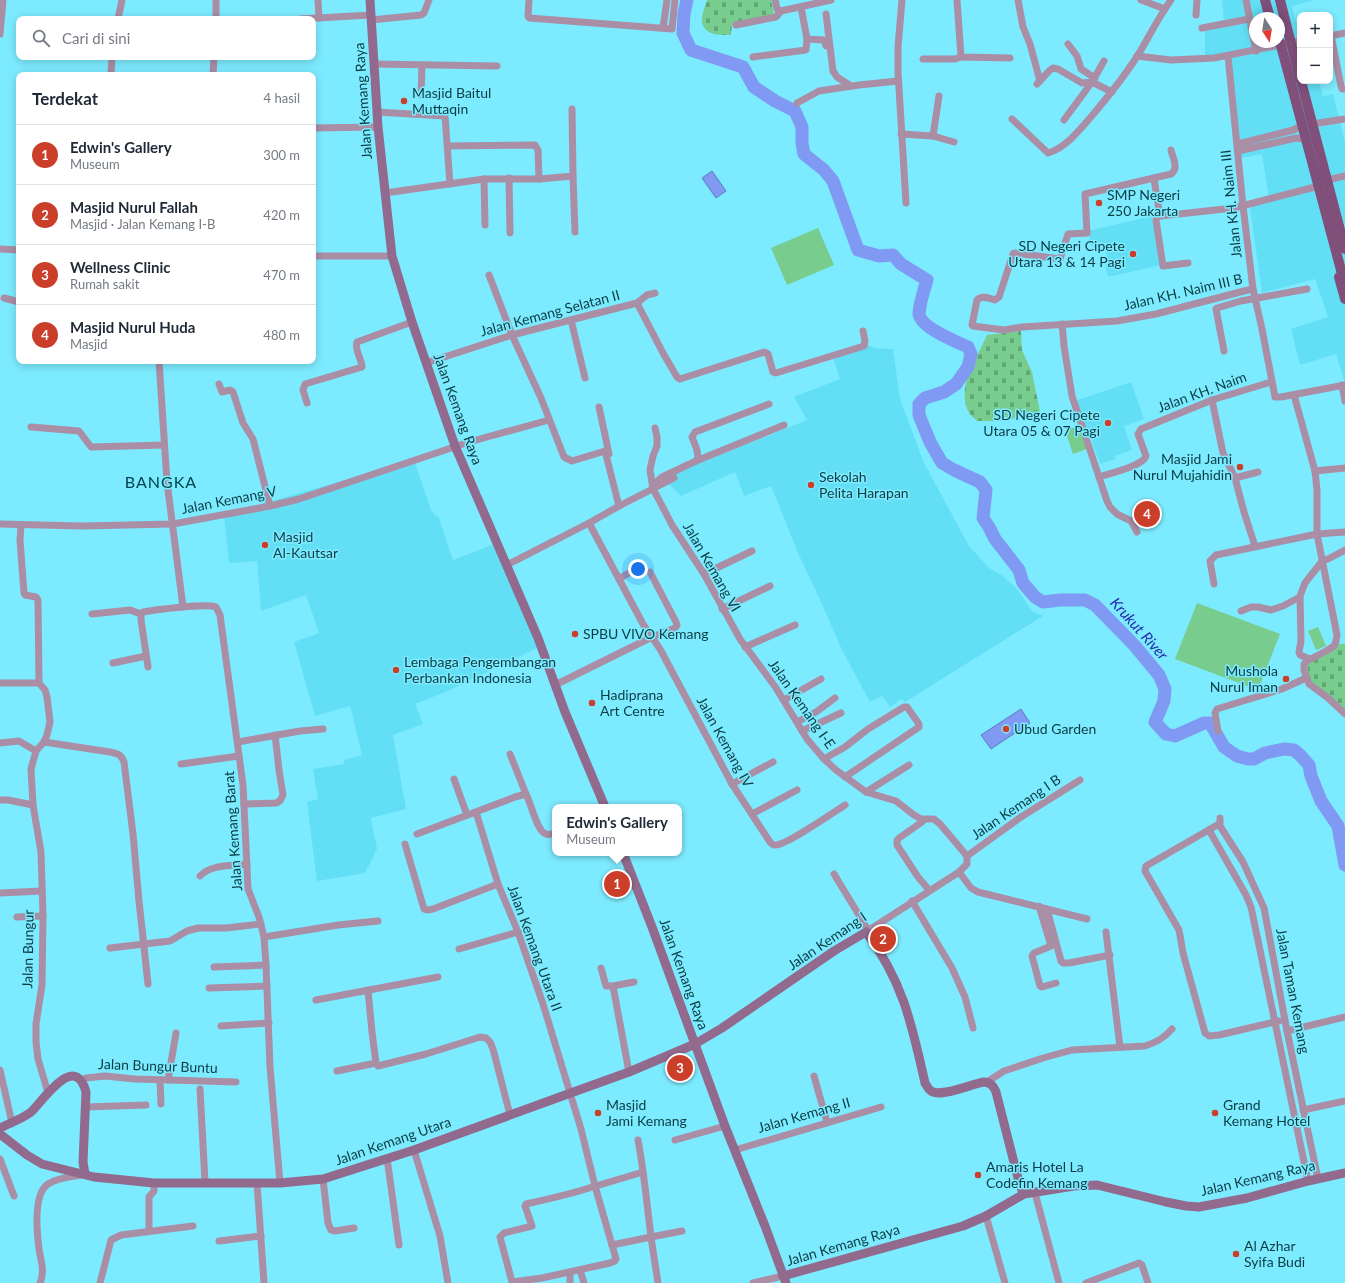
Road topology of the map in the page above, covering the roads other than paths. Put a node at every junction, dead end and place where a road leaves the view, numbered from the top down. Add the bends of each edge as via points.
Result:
1 (3, 0) edge
2 (122, 0) edge
3 (216, 0) edge
4 (318, 0) edge
5 (370, 0) edge
6 (429, 0) edge
7 (529, 0) edge
8 (666, 0) edge
9 (675, 0) edge
10 (775, 0) edge
11 (831, 0) edge
12 (902, 0) edge
13 (957, 0) edge
14 (1018, 0) edge
15 (1141, 0) edge
16 (1170, 0) edge
17 (1196, 0) edge
18 (1246, 0) edge
19 (1265, 0) edge
20 (1269, 0) edge
21 (1275, 0) edge
22 (1280, 0) edge
23 (802, 7) junction
24 (1165, 9) junction
25 (781, 11) junction
26 (1268, 12) edge
27 (1272, 12) edge
28 (826, 14) dead end
29 (1196, 15) dead end
30 (119, 16) edge
31 (216, 16) edge
32 (316, 18) edge
33 (319, 18) junction
34 (371, 18) junction
35 (1249, 19) joint
36 (736, 25) dead end
37 (663, 28) junction
38 (1202, 28) dead end
39 (1345, 33) edge
40 (0, 34) edge
41 (1333, 35) edge
42 (807, 39) junction
43 (1295, 42) edge
44 (1068, 44) dead end
45 (826, 46) dead end
46 (1255, 48) edge
47 (1263, 48) edge
48 (1279, 48) edge
49 (1280, 48) edge
50 (1333, 48) edge
51 (1256, 51) junction
52 (1137, 56) junction
53 (1228, 56) junction
54 (753, 57) dead end
55 (961, 57) junction
56 (1297, 57) edge
57 (1010, 58) dead end
58 (923, 59) dead end
59 (112, 60) edge
60 (214, 60) edge
61 (1104, 61) dead end
62 (374, 64) junction
63 (422, 65) junction
64 (497, 66) dead end
65 (111, 72) edge
66 (213, 72) edge
67 (1094, 80) junction
68 (898, 81) junction
69 (1301, 84) edge
70 (851, 86) junction
71 (1345, 89) edge
72 (1112, 92) junction
73 (421, 95) dead end
74 (939, 96) dead end
75 (797, 103) dead end
76 (572, 109) dead end
77 (377, 112) junction
78 (1012, 119) dead end
79 (1345, 119) edge
80 (1064, 120) dead end
81 (1312, 124) junction
82 (378, 127) junction
83 (1299, 127) junction
84 (316, 128) edge
85 (901, 134) junction
86 (933, 136) junction
87 (1302, 139) junction
88 (954, 142) dead end
89 (448, 146) junction
90 (1238, 148) junction
91 (1171, 150) dead end
92 (573, 176) junction
93 (1345, 176) edge
94 (509, 178) junction
95 (484, 179) junction
96 (540, 179) junction
97 (1154, 179) junction
98 (1327, 180) junction
99 (450, 184) junction
100 (1315, 187) junction
101 (385, 193) junction
102 (906, 203) dead end
103 (1243, 206) junction
104 (1160, 216) junction
105 (485, 225) dead end
106 (575, 232) dead end
107 (510, 233) dead end
108 (0, 249) edge
109 (16, 250) edge
110 (1345, 250) edge
111 (316, 256) edge
112 (392, 256) junction
113 (1188, 263) dead end
114 (1345, 264) edge
115 (489, 275) dead end
116 (1345, 285) edge
117 (1253, 289) junction
118 (1307, 289) dead end
119 (655, 293) dead end
120 (4, 298) dead end
121 (1256, 299) junction
122 (1345, 299) edge
123 (16, 301) edge
124 (637, 303) junction
125 (571, 320) junction
126 (412, 322) junction
127 (1062, 324) junction
128 (863, 331) dead end
129 (512, 335) junction
130 (1224, 351) dead end
131 (426, 363) junction
132 (159, 364) edge
133 (585, 378) dead end
134 (1271, 382) junction
135 (219, 384) dead end
136 (1343, 385) edge
137 (1294, 395) junction
138 (1212, 400) junction
139 (1345, 401) edge
140 (307, 403) dead end
141 (769, 404) dead end
142 (599, 407) dead end
143 (549, 420) junction
144 (784, 425) dead end
145 (31, 427) dead end
146 (655, 428) dead end
147 (164, 445) junction
148 (455, 446) junction
149 (696, 461) junction
150 (1345, 468) edge
151 (1315, 471) junction
152 (1258, 472) dead end
153 (1099, 477) junction
154 (674, 478) dead end
155 (1235, 478) junction
156 (653, 487) junction
157 (620, 505) junction
158 (270, 506) junction
159 (589, 523) junction
160 (0, 524) edge
161 (173, 524) junction
162 (20, 525) junction
163 (1137, 532) dead end
164 (1345, 532) edge
165 (1317, 534) junction
166 (1255, 546) junction
167 (1345, 550) edge
168 (752, 551) dead end
169 (1323, 560) junction
170 (507, 565) junction
171 (637, 568) dead end
172 (650, 572) dead end
173 (704, 574) junction
174 (619, 579) junction
175 (1214, 584) dead end
176 (770, 586) dead end
177 (1300, 597) junction
178 (182, 607) junction
179 (722, 609) junction
180 (1241, 611) dead end
181 (92, 614) dead end
182 (141, 614) junction
183 (795, 625) dead end
184 (652, 637) junction
185 (745, 647) junction
186 (146, 656) junction
187 (752, 656) joint
188 (1310, 659) junction
189 (113, 663) dead end
190 (148, 667) dead end
191 (1306, 678) junction
192 (821, 679) dead end
193 (0, 683) edge
194 (39, 683) junction
195 (555, 685) junction
196 (835, 698) dead end
197 (784, 700) junction
198 (841, 713) dead end
199 (1345, 714) edge
200 (797, 722) junction
201 (323, 729) dead end
202 (802, 731) junction
203 (1218, 731) dead end
204 (275, 735) junction
205 (44, 742) junction
206 (238, 742) junction
207 (0, 743) edge
208 (36, 751) junction
209 (510, 754) dead end
210 (239, 756) junction
211 (824, 759) junction
212 (773, 762) dead end
213 (181, 764) dead end
214 (909, 765) dead end
215 (845, 777) junction
216 (454, 779) dead end
217 (1080, 780) dead end
218 (732, 784) junction
219 (797, 790) dead end
220 (866, 792) junction
221 (526, 794) junction
222 (0, 800) edge
223 (33, 804) junction
224 (244, 804) junction
225 (603, 804) edge
226 (844, 805) dead end
227 (476, 812) junction
228 (752, 814) junction
229 (467, 815) junction
230 (922, 822) dead end
231 (1209, 830) junction
232 (552, 833) edge
233 (417, 834) dead end
234 (405, 844) dead end
235 (624, 856) edge
236 (967, 856) junction
237 (247, 864) junction
238 (958, 872) junction
239 (834, 874) dead end
240 (200, 876) dead end
241 (498, 884) junction
242 (928, 890) junction
243 (42, 891) junction
244 (0, 893) edge
245 (912, 901) junction
246 (1040, 906) junction
247 (1047, 909) junction
248 (43, 916) junction
249 (17, 917) dead end
250 (1087, 919) dead end
251 (378, 921) dead end
252 (261, 924) junction
253 (867, 931) junction
254 (518, 932) junction
255 (1106, 932) dead end
256 (264, 937) junction
257 (143, 944) junction
258 (110, 948) dead end
259 (459, 949) dead end
260 (1110, 954) junction
261 (266, 966) junction
262 (214, 967) dead end
263 (601, 968) dead end
264 (438, 977) dead end
265 (634, 982) dead end
266 (1056, 983) dead end
267 (148, 984) dead end
268 (267, 986) junction
269 (613, 986) junction
270 (209, 988) dead end
271 (368, 990) junction
272 (316, 1000) dead end
273 (1345, 1017) edge
274 (1285, 1020) junction
275 (1275, 1022) junction
276 (269, 1023) junction
277 (221, 1026) dead end
278 (973, 1028) dead end
279 (1172, 1029) dead end
280 (1287, 1031) junction
281 (176, 1033) dead end
282 (695, 1044) junction
283 (1120, 1047) junction
284 (376, 1063) junction
285 (1295, 1068) junction
286 (0, 1070) edge
287 (337, 1071) dead end
288 (1285, 1071) junction
289 (629, 1072) junction
290 (814, 1076) dead end
291 (160, 1080) junction
292 (168, 1080) junction
293 (81, 1081) junction
294 (236, 1082) dead end
295 (987, 1082) junction
296 (200, 1089) dead end
297 (48, 1093) junction
298 (570, 1093) junction
299 (1345, 1101) edge
300 (161, 1104) dead end
301 (146, 1105) dead end
302 (85, 1107) junction
303 (881, 1107) dead end
304 (1303, 1110) junction
305 (510, 1115) junction
306 (827, 1122) junction
307 (12, 1123) junction
308 (725, 1126) junction
309 (0, 1128) edge
310 (0, 1134) edge
311 (638, 1140) dead end
312 (675, 1140) dead end
313 (414, 1150) junction
314 (734, 1150) junction
315 (387, 1158) junction
316 (0, 1159) edge
317 (643, 1172) junction
318 (1345, 1173) edge
319 (85, 1174) junction
320 (323, 1179) junction
321 (1318, 1179) junction
322 (1308, 1181) junction
323 (205, 1182) junction
324 (154, 1183) junction
325 (257, 1183) junction
326 (280, 1183) junction
327 (595, 1186) junction
328 (1035, 1193) junction
329 (1024, 1194) junction
330 (14, 1196) dead end
331 (986, 1216) junction
332 (193, 1226) dead end
333 (354, 1228) dead end
334 (149, 1231) junction
335 (682, 1231) dead end
336 (261, 1236) junction
337 (651, 1237) junction
338 (219, 1241) dead end
339 (399, 1245) dead end
340 (612, 1245) junction
341 (580, 1270) junction
342 (570, 1272) junction
343 (784, 1279) edge
344 (1099, 1281) edge
345 (40, 1283) edge
346 (100, 1283) edge
347 (264, 1283) edge
348 (448, 1283) edge
349 (570, 1283) edge
350 (584, 1283) edge
351 (658, 1283) edge
352 (753, 1283) edge
353 (1005, 1283) edge
354 (1059, 1283) edge
355 (1086, 1283) edge
356 (1148, 1283) edge

1 - 40 street
2 - 30 street
3 - 31 street
4 - 33 street
5 - 34 street, Jalan Kemang Raya
6 - 34 street via 421,15
7 - 37 street via 530,18
8 - 37 street
9 - 37 street via 672,29
10 - 25 street via 777,10
11 - 23 street
12 - 68 street
13 - 55 street
14 - 67 street via 1039,82 1053,68 1082,83
15 - 24 street
16 - 24 street
17 - 29 street
18 - 35 street
19 - 26 main road
20 - 27 main road
21 - 114 main road
22 - 43 main road
23 - 25 street
23 - 42 street
24 - 52 street
25 - 36 street via 776,18
28 - 70 street via 833,71 838,78
32 - 33 street
33 - 34 street
34 - 62 street, Jalan Kemang Raya
35 - 38 street
39 - 41 street
42 - 45 street via 824,40
42 - 54 street via 805,51
43 - 56 main road
44 - 67 street via 1077,56 1081,69
46 - 51 street
47 - 51 street
48 - 83 main road
49 - 116 main road, bridge
50 - 71 street via 1341,88
51 - 53 street
52 - 53 street via 1192,60
52 - 72 street
53 - 90 street, Jalan KH. Naim III
55 - 57 street
55 - 58 street
59 - 65 street
60 - 66 street
61 - 67 street
62 - 63 street
62 - 77 street, Jalan Kemang Raya
63 - 64 street
63 - 73 street
67 - 72 street
67 - 80 street
68 - 70 street
68 - 85 street
69 - 81 main road
70 - 75 street via 819,91
72 - 78 street via 1071,138 1048,153
74 - 86 street
76 - 92 street
77 - 82 street, Jalan Kemang Raya
77 - 89 street via 444,115
79 - 81 street
81 - 98 main road
82 - 84 street
82 - 101 street, Jalan Kemang Raya
83 - 87 main road
83 - 90 street
85 - 86 street
85 - 102 street
86 - 88 street
87 - 90 street
87 - 100 main road
89 - 96 street via 535,145 538,150
89 - 99 street
90 - 103 street, Jalan KH. Naim III
91 - 97 street via 1175,172
92 - 96 street
92 - 106 street
93 - 98 street
94 - 95 street
94 - 96 street
94 - 107 street
95 - 99 street
95 - 105 street
97 - 104 street
97 - 127 street, Jalan KH. Naim III B via 1087,193 1087,233 1068,234 1060,259 1013,254 999,297 995,300 979,298 972,323 973,326 1004,330
98 - 110 main road
99 - 101 street
100 - 103 street
100 - 122 main road
101 - 112 street, Jalan Kemang Raya
103 - 104 street
103 - 117 street, Jalan KH. Naim III
104 - 113 street via 1156,220 1163,266
108 - 109 street
111 - 112 street
112 - 126 street, Jalan Kemang Raya
115 - 129 street
117 - 121 street, Jalan KH. Naim III
117 - 127 street, Jalan KH. Naim III B via 1136,318
118 - 121 street
119 - 124 street via 647,295
120 - 123 street
121 - 130 street via 1216,308
121 - 134 street, Jalan KH. Naim III
124 - 125 street, Jalan Kemang Selatan II
124 - 128 street, Jalan Kemang Selatan II via 680,379 764,352 768,354 773,372 776,374 864,346
125 - 129 street, Jalan Kemang Selatan II
125 - 133 street
126 - 131 street, Jalan Kemang Raya
126 - 140 street via 356,342 362,367 305,384
127 - 153 street via 1072,396
129 - 131 street, Jalan Kemang Selatan II
129 - 143 street
131 - 148 street, Jalan Kemang Raya
132 - 147 street
134 - 137 street, Jalan KH. Naim III via 1275,397
134 - 138 street, Jalan KH. Naim
135 - 158 street via 222,392 232,392 243,422 251,435
136 - 137 street
136 - 139 street
137 - 151 street
138 - 153 street, Jalan KH. Naim via 1141,429 1138,434 1145,459 1139,464
138 - 155 street via 1224,457
141 - 149 street via 695,432 692,437 699,456
142 - 157 street
143 - 148 street, Jalan Kemang V
143 - 157 street via 564,457 572,461 605,450
144 - 149 street
145 - 147 street via 79,431 91,447
146 - 156 street via 657,446 650,470
147 - 161 street
148 - 158 street, Jalan Kemang V via 299,499
148 - 170 street, Jalan Kemang Raya
149 - 156 street via 662,477
150 - 151 street
151 - 165 street
152 - 155 street
153 - 163 street via 1110,507 1131,521
154 - 156 street
155 - 166 street
156 - 157 street
156 - 173 street, Jalan Kemang VI via 672,525
157 - 159 street
158 - 161 street, Jalan Kemang V
159 - 170 street
159 - 174 street, Jalan Kemang IV
160 - 162 street, Jalan Kemang V
161 - 162 street, Jalan Kemang V
161 - 178 street
162 - 194 street, Jalan Bungur via 24,593 25,596 36,597 38,600
164 - 165 street
165 - 166 street
165 - 169 street
166 - 175 street via 1213,557 1210,560
167 - 169 street
168 - 173 street
169 - 177 street
169 - 188 street via 1337,635 1334,646
170 - 195 street, Jalan Kemang Raya
171 - 174 street
172 - 184 street via 677,625 670,631
173 - 179 street, Jalan Kemang VI
174 - 184 street, Jalan Kemang IV
176 - 179 street
177 - 180 street via 1271,610 1258,607
177 - 188 street via 1299,652
178 - 182 street, Jalan Kemang Barat
178 - 206 street, Jalan Kemang Barat via 214,606 219,612
179 - 185 street, Jalan Kemang VI
181 - 182 street via 126,610
182 - 186 street
183 - 185 street
184 - 195 street
184 - 218 street, Jalan Kemang IV
185 - 187 street, Jalan Kemang VI
186 - 189 street
186 - 190 street
187 - 197 street, Jalan Kemang I-E
188 - 191 street via 1304,664
191 - 199 street via 1309,684
191 - 203 street via 1282,689 1217,709 1215,713
192 - 197 street
193 - 194 street
194 - 205 street, Jalan Bungur via 45,690 50,722
195 - 225 street, Jalan Kemang Raya
196 - 200 street
197 - 200 street, Jalan Kemang I-E
198 - 202 street
200 - 202 street, Jalan Kemang I-E
201 - 204 street
202 - 211 street, Jalan Kemang I-E
204 - 206 street
204 - 224 street via 282,798 276,803
205 - 208 street, Jalan Bungur
205 - 257 street via 122,756 133,834
206 - 210 street, Jalan Kemang Barat
207 - 208 street via 19,741
208 - 223 street, Jalan Bungur via 31,769
209 - 221 street
210 - 213 street
210 - 224 street, Jalan Kemang Barat
211 - 215 street, Jalan Kemang I-E
211 - 215 street via 868,729 907,707 919,724 918,727
212 - 218 street
214 - 220 street
215 - 220 street, Jalan Kemang I-E
216 - 229 street
217 - 236 street, Jalan Kemang I B
218 - 228 street, Jalan Kemang IV
219 - 228 street
220 - 236 street, Jalan Kemang I-E via 896,801 921,819 934,819
221 - 227 street
221 - 232 street via 538,827 546,834
222 - 223 street
223 - 243 street, Jalan Bungur via 41,852
224 - 237 street, Jalan Kemang Barat
226 - 228 street, Jalan Kemang IV via 800,834 777,845 770,842
227 - 229 street
227 - 241 street, Jalan Kemang Utara II
229 - 233 street
230 - 242 street via 899,838 897,845
231 - 274 street, Jalan Taman Kemang via 1220,821 1262,902
231 - 275 street, Jalan Taman Kemang via 1251,907
231 - 275 street via 1146,866 1145,871 1179,930 1205,1033 1209,1036 1219,1035
234 - 241 street via 424,908 427,910
235 - 282 street, Jalan Kemang Raya
236 - 238 street, Jalan Kemang I via 966,864
237 - 240 street via 212,868
237 - 252 street, Jalan Kemang Barat via 248,889
238 - 242 street, Jalan Kemang I
238 - 246 street via 973,890
239 - 253 street
241 - 254 street, Jalan Kemang Utara II
242 - 245 street, Jalan Kemang I
243 - 244 street
243 - 248 street, Jalan Bungur
245 - 253 street, Jalan Kemang I
245 - 278 street via 952,968
246 - 247 street
246 - 266 street via 1051,946 1032,956 1040,986
247 - 250 street
247 - 260 street via 1063,963
248 - 249 street
248 - 297 street, Jalan Bungur via 42,985 36,1042
251 - 256 street
252 - 256 street, Jalan Kemang Barat
252 - 257 street via 198,928 170,941
253 - 282 street, Jalan Kemang I
253 - 295 street via 898,984 928,1088 942,1093
254 - 259 street
254 - 298 street, Jalan Kemang Utara II
255 - 260 street
256 - 261 street, Jalan Kemang Barat
257 - 258 street
257 - 267 street
260 - 283 street
261 - 262 street
261 - 268 street, Jalan Kemang Barat
263 - 269 street via 606,986
264 - 271 street
265 - 269 street
268 - 270 street
268 - 276 street, Jalan Kemang Barat
269 - 289 street
271 - 272 street
271 - 284 street
273 - 280 street
274 - 275 street
274 - 280 street, Jalan Taman Kemang
275 - 288 street, Jalan Taman Kemang
276 - 277 street
276 - 326 street, Jalan Kemang Barat
279 - 283 street via 1155,1043
280 - 285 street, Jalan Taman Kemang
281 - 292 street
282 - 289 street, Jalan Kemang Utara
282 - 308 street, Jalan Kemang Raya
283 - 295 street via 1060,1053 1004,1071
284 - 287 street
284 - 305 street via 380,1066 471,1039 486,1038 493,1049
285 - 288 street
285 - 304 street, Jalan Taman Kemang
286 - 307 street
288 - 322 street, Jalan Taman Kemang
289 - 298 street, Jalan Kemang Utara
290 - 306 street
291 - 292 street, Jalan Bungur Buntu
291 - 293 street, Jalan Bungur Buntu via 104,1076
291 - 300 street
292 - 294 street, Jalan Bungur Buntu
293 - 297 street via 73,1077 62,1079
293 - 302 street via 86,1092
295 - 329 street via 996,1092
296 - 323 street
297 - 307 street via 32,1111
298 - 305 street, Jalan Kemang Utara
298 - 327 street, Jalan Kemang Utara II
299 - 304 street
301 - 302 street
302 - 319 street
303 - 306 street, Jalan Kemang II
304 - 321 street, Jalan Taman Kemang
305 - 313 street, Jalan Kemang Utara
306 - 314 street, Jalan Kemang II
307 - 309 street
308 - 312 street
308 - 314 street, Jalan Kemang Raya
310 - 319 street, Jalan Kemang Utara via 42,1164
311 - 317 street
313 - 315 street, Jalan Kemang Utara
313 - 348 street via 440,1236
314 - 343 street, Jalan Kemang Raya
315 - 320 street, Jalan Kemang Utara
315 - 339 street
316 - 330 street
317 - 327 street
317 - 337 street
318 - 321 street, Jalan Kemang Raya
319 - 324 street, Jalan Kemang Utara
319 - 345 street via 54,1181 42,1190 37,1220 43,1272
320 - 326 street, Jalan Kemang Utara
320 - 333 street via 331,1230
321 - 322 street, Jalan Kemang Raya
322 - 328 street, Jalan Kemang Raya via 1247,1198 1199,1207 1179,1205 1097,1185
323 - 324 street, Jalan Kemang Utara
323 - 325 street, Jalan Kemang Utara
324 - 334 street via 154,1191 149,1197
325 - 326 street, Jalan Kemang Utara
325 - 336 street
327 - 340 street, Jalan Kemang Utara II
327 - 342 street via 526,1204 532,1226 504,1233 500,1238 512,1282
328 - 329 street, Jalan Kemang Raya
328 - 354 street
329 - 331 street, Jalan Kemang Raya
331 - 343 street, Jalan Kemang Raya via 963,1226
331 - 353 street
332 - 334 street
334 - 346 street via 121,1235 111,1240
335 - 337 street
336 - 338 street
336 - 347 street
337 - 340 street
337 - 351 street
340 - 341 street, Jalan Kemang Utara II via 615,1262
341 - 342 street
341 - 350 street
342 - 349 street
343 - 352 street
344 - 355 street
344 - 356 street via 1139,1263

